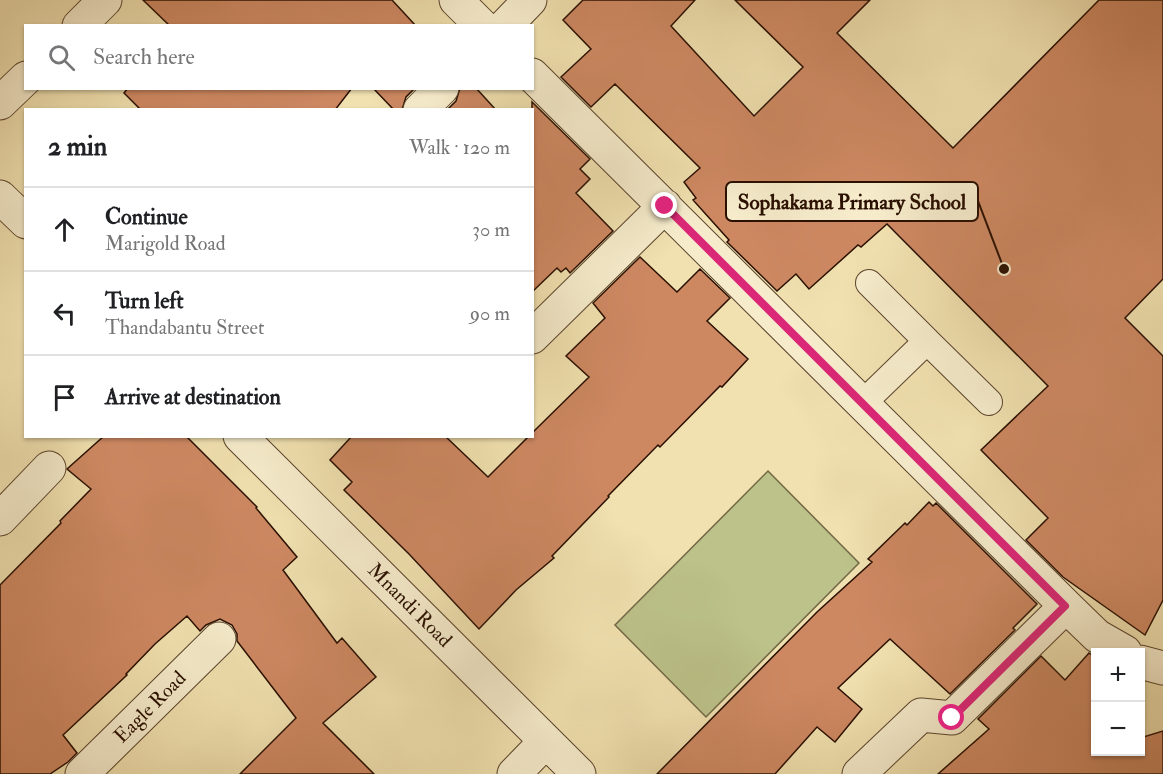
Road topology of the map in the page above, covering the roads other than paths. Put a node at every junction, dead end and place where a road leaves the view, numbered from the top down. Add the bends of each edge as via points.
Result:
1 (105, 0) edge
2 (456, 0) edge
3 (530, 0) edge
4 (81, 24) edge
5 (480, 24) edge
6 (507, 24) edge
7 (534, 77) edge
8 (24, 80) edge
9 (440, 90) edge
10 (0, 103) edge
11 (422, 108) edge
12 (0, 197) edge
13 (665, 206) junction
14 (24, 220) edge
15 (869, 283) dead end
16 (534, 335) edge
17 (927, 341) junction
18 (989, 402) dead end
19 (862, 404) junction
20 (242, 438) edge
21 (49, 468) dead end
22 (0, 519) edge
23 (1065, 606) junction
24 (219, 639) dead end
25 (1118, 648) edge
26 (1145, 663) edge
27 (1163, 668) edge
28 (546, 741) junction
29 (82, 774) edge
30 (514, 774) edge
31 (579, 774) edge
32 (859, 774) edge

1 - 4 street
2 - 5 street
3 - 6 street
7 - 13 street
8 - 10 street
9 - 11 street
12 - 14 street
13 - 16 street
13 - 19 street
15 - 17 lane
17 - 18 lane
17 - 19 lane
19 - 23 street
20 - 28 street, Mnandi Road
21 - 22 street
23 - 25 street via 1097,636
23 - 32 street via 952,718 921,715
24 - 29 street, Eagle Road
26 - 27 street
28 - 30 street
28 - 31 street, Mnandi Road

